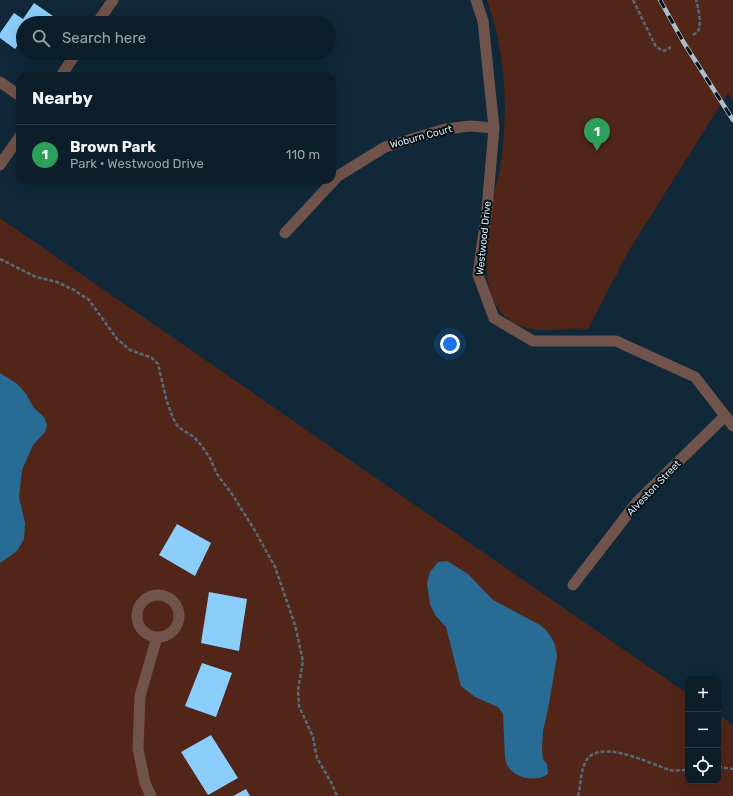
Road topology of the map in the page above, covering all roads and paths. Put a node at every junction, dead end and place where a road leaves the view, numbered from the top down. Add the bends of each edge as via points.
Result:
1 (112, 0) edge
2 (476, 0) edge
3 (633, 0) edge
4 (696, 0) edge
5 (102, 16) edge
6 (693, 35) dead end
7 (671, 47) dead end
8 (71, 60) edge
9 (64, 72) edge
10 (0, 82) edge
11 (16, 93) edge
12 (494, 128) junction
13 (16, 142) edge
14 (0, 165) edge
15 (336, 178) edge
16 (331, 184) edge
17 (285, 233) dead end
18 (0, 259) edge
19 (725, 416) junction
20 (733, 426) edge
21 (573, 585) dead end
22 (157, 637) dead end
23 (721, 767) edge
24 (733, 769) edge
25 (685, 770) edge
26 (151, 796) edge
27 (337, 796) edge
28 (578, 796) edge

1 - 5 street
2 - 12 street, Westwood Drive via 483,21
3 - 7 path via 656,47 664,51
4 - 6 path via 700,27
8 - 9 street
10 - 11 street
12 - 15 street, Woburn Court via 470,126 445,129 385,147
12 - 19 street, Westwood Drive via 478,275 494,318 533,341 616,341 695,377
13 - 14 street
16 - 17 street, Woburn Court
18 - 27 path via 36,277 62,285 89,300 117,339 130,350 152,358 158,364 167,402 178,427 201,445 275,567 295,625 303,661 298,690 299,706 313,737 317,758
19 - 20 street, Westwood Drive
19 - 21 street, Alveston Street via 638,502
22 - 26 street via 140,696 138,749 145,783
23 - 24 path
25 - 28 path via 672,770 622,753 606,751 594,754 585,762

